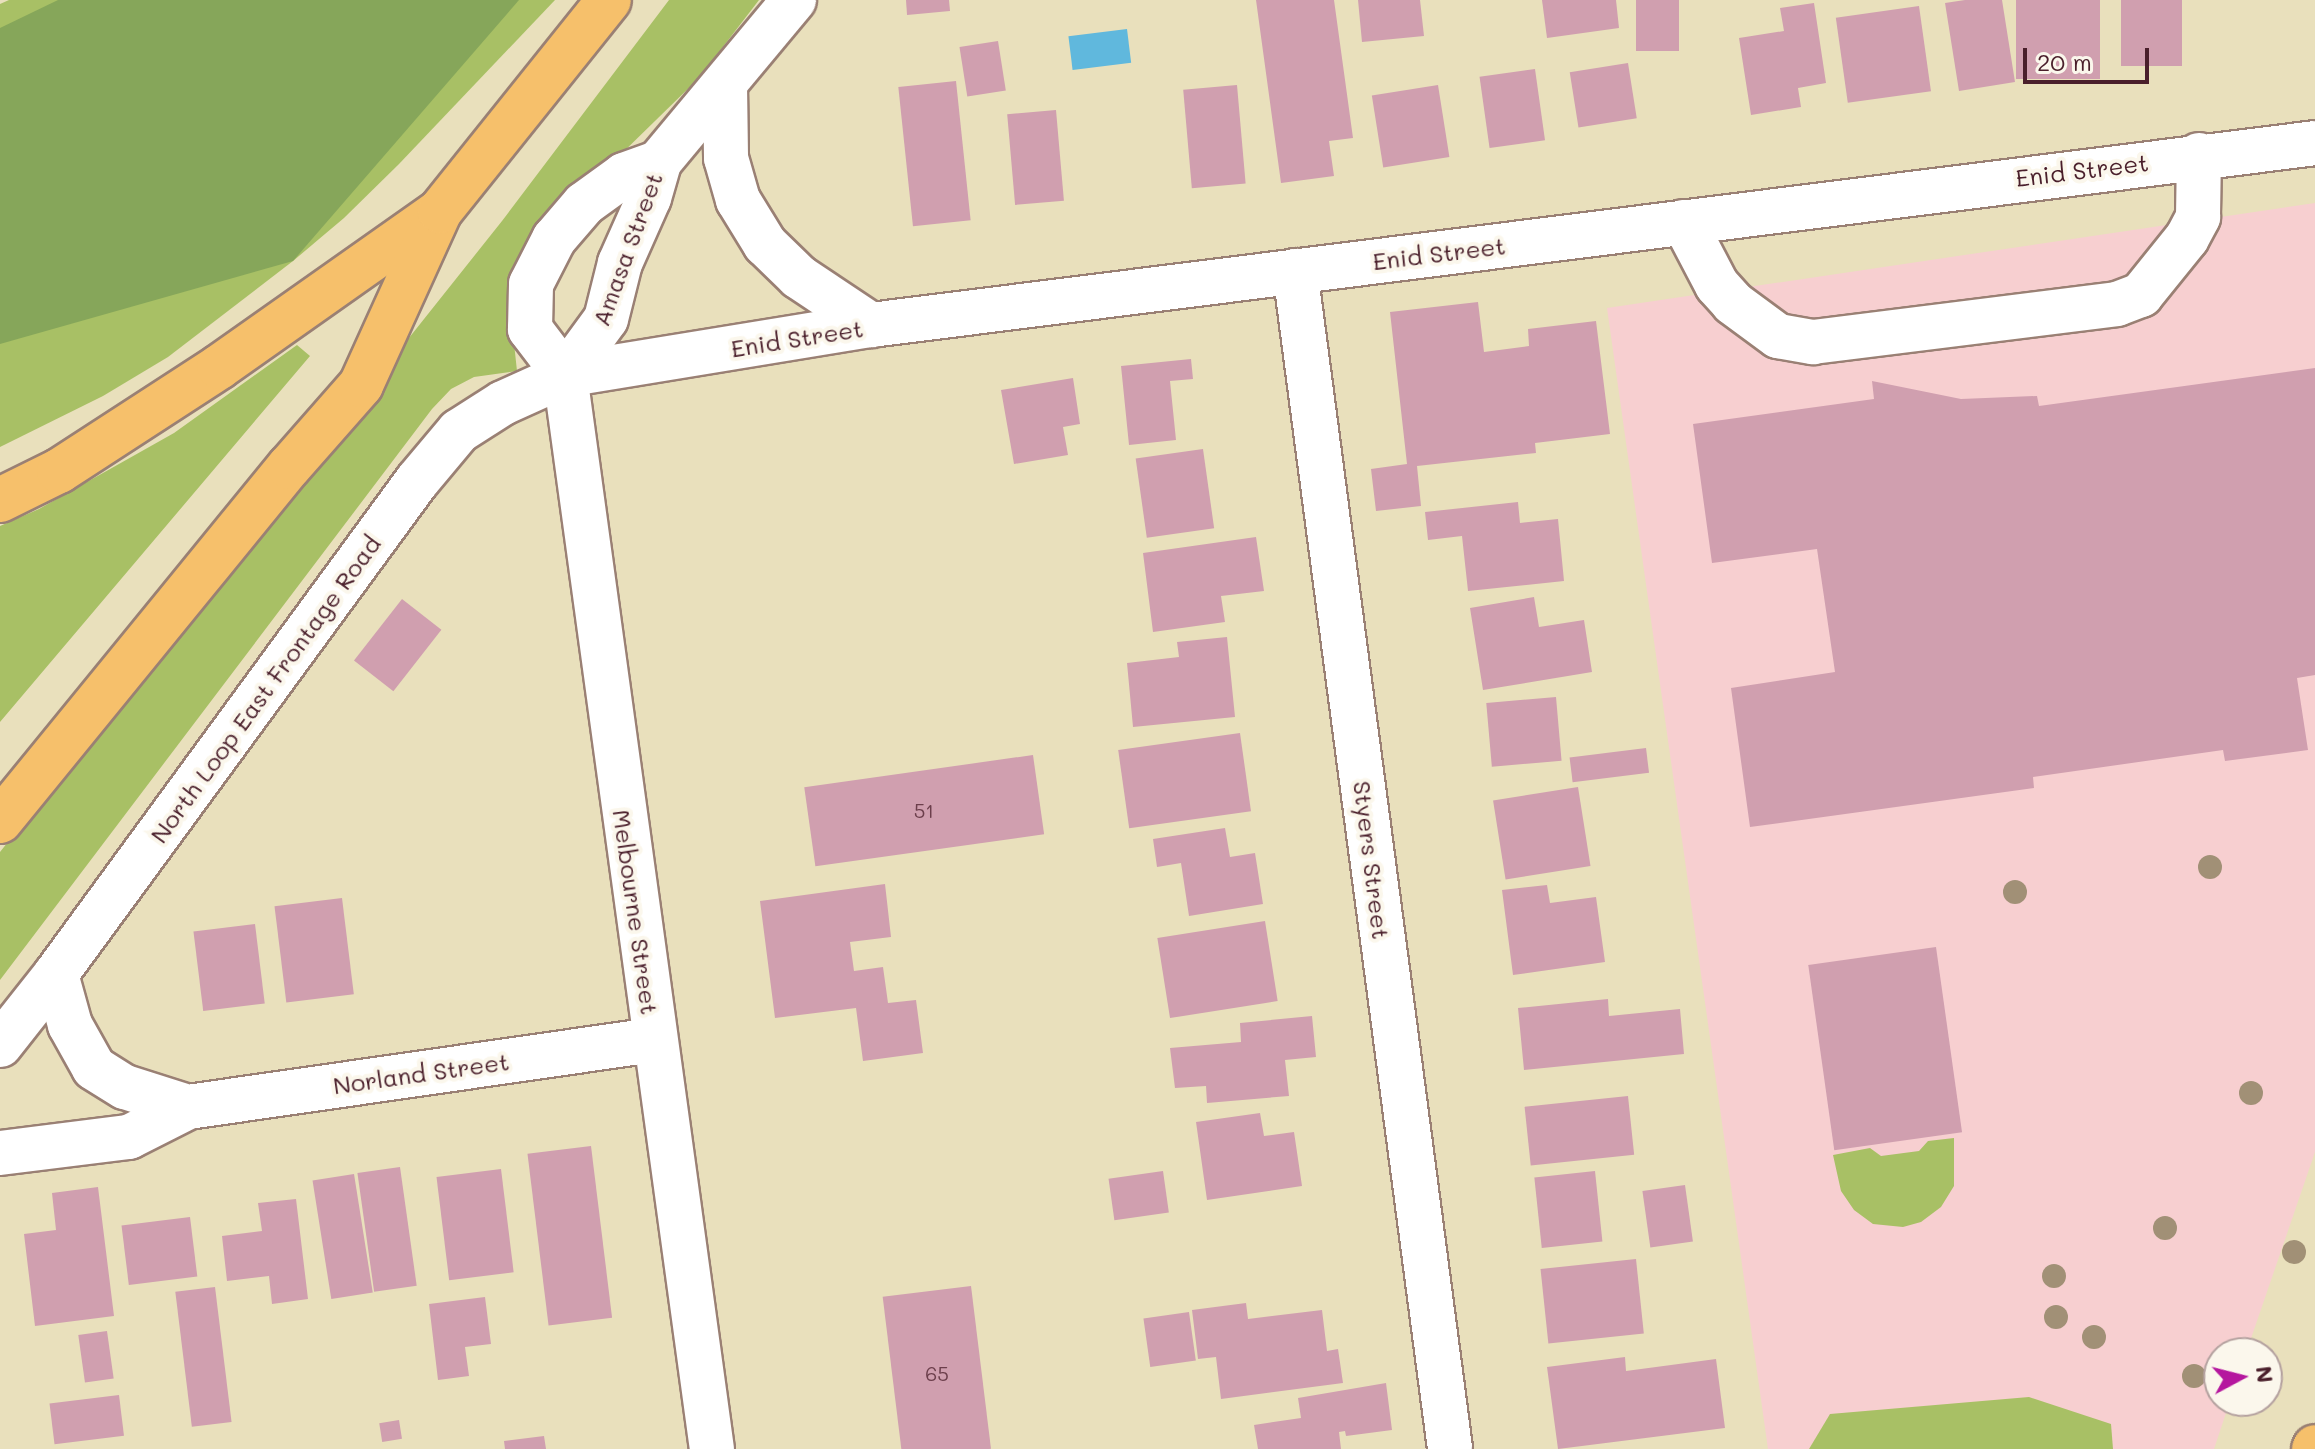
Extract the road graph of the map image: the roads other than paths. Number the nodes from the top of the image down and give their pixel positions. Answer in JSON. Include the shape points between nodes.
{"nodes":[{"id":1,"x":609,"y":0,"type":"edge"},
{"id":2,"x":794,"y":0,"type":"edge"},
{"id":3,"x":725,"y":85,"type":"junction"},
{"id":4,"x":2315,"y":143,"type":"edge"},
{"id":5,"x":2199,"y":155,"type":"junction"},
{"id":6,"x":659,"y":162,"type":"junction"},
{"id":7,"x":440,"y":211,"type":"junction"},
{"id":8,"x":1684,"y":222,"type":"junction"},
{"id":9,"x":1295,"y":271,"type":"junction"},
{"id":10,"x":871,"y":325,"type":"junction"},
{"id":11,"x":565,"y":375,"type":"junction"},
{"id":12,"x":0,"y":500,"type":"edge"},
{"id":13,"x":0,"y":821,"type":"edge"},
{"id":14,"x":56,"y":974,"type":"junction"},
{"id":15,"x":653,"y":1040,"type":"junction"},
{"id":16,"x":0,"y":1045,"type":"edge"},
{"id":17,"x":188,"y":1107,"type":"junction"},
{"id":18,"x":0,"y":1153,"type":"edge"},
{"id":19,"x":712,"y":1449,"type":"edge"},
{"id":20,"x":1450,"y":1449,"type":"edge"}],
"edges":[{"from":1,"to":7,"type":"highway"},
{"from":2,"to":3,"type":"street","name":"Amasa Street"},
{"from":3,"to":6,"type":"street","name":"Amasa Street"},
{"from":3,"to":10,"type":"street","via":[[726,158],[738,200],[765,244],[799,277]]},
{"from":4,"to":5,"type":"street","name":"Enid Street"},
{"from":5,"to":8,"type":"street","name":"Enid Street"},
{"from":5,"to":8,"type":"street","via":[[2198,217],[2187,238],[2141,295],[2117,304],[1813,342],[1778,336],[1717,285]]},
{"from":6,"to":11,"type":"street","name":"Amasa Street","via":[[620,263],[606,319]]},
{"from":6,"to":11,"type":"street","name":"Amasa Street","via":[[624,175],[584,204],[554,239],[531,284],[530,329]]},
{"from":7,"to":12,"type":"highway","via":[[219,367],[59,471]]},
{"from":7,"to":13,"type":"highway","via":[[361,385]]},
{"from":8,"to":9,"type":"street","name":"Enid Street"},
{"from":9,"to":10,"type":"street","name":"Enid Street"},
{"from":9,"to":20,"type":"street","name":"Styers Street"},
{"from":10,"to":11,"type":"street","name":"Enid Street"},
{"from":11,"to":14,"type":"street","name":"North Loop East Frontage Road","via":[[503,403],[459,431]]},
{"from":11,"to":15,"type":"street","name":"Melbourne Street"},
{"from":14,"to":16,"type":"street","name":"North Loop East Frontage Road"},
{"from":14,"to":17,"type":"street","name":"Norland Street","via":[[70,1025],[94,1068],[125,1087]]},
{"from":15,"to":17,"type":"street","name":"Norland Street"},
{"from":15,"to":19,"type":"street","name":"Melbourne Street"},
{"from":17,"to":18,"type":"street","name":"Norland Street","via":[[129,1137]]}]}
